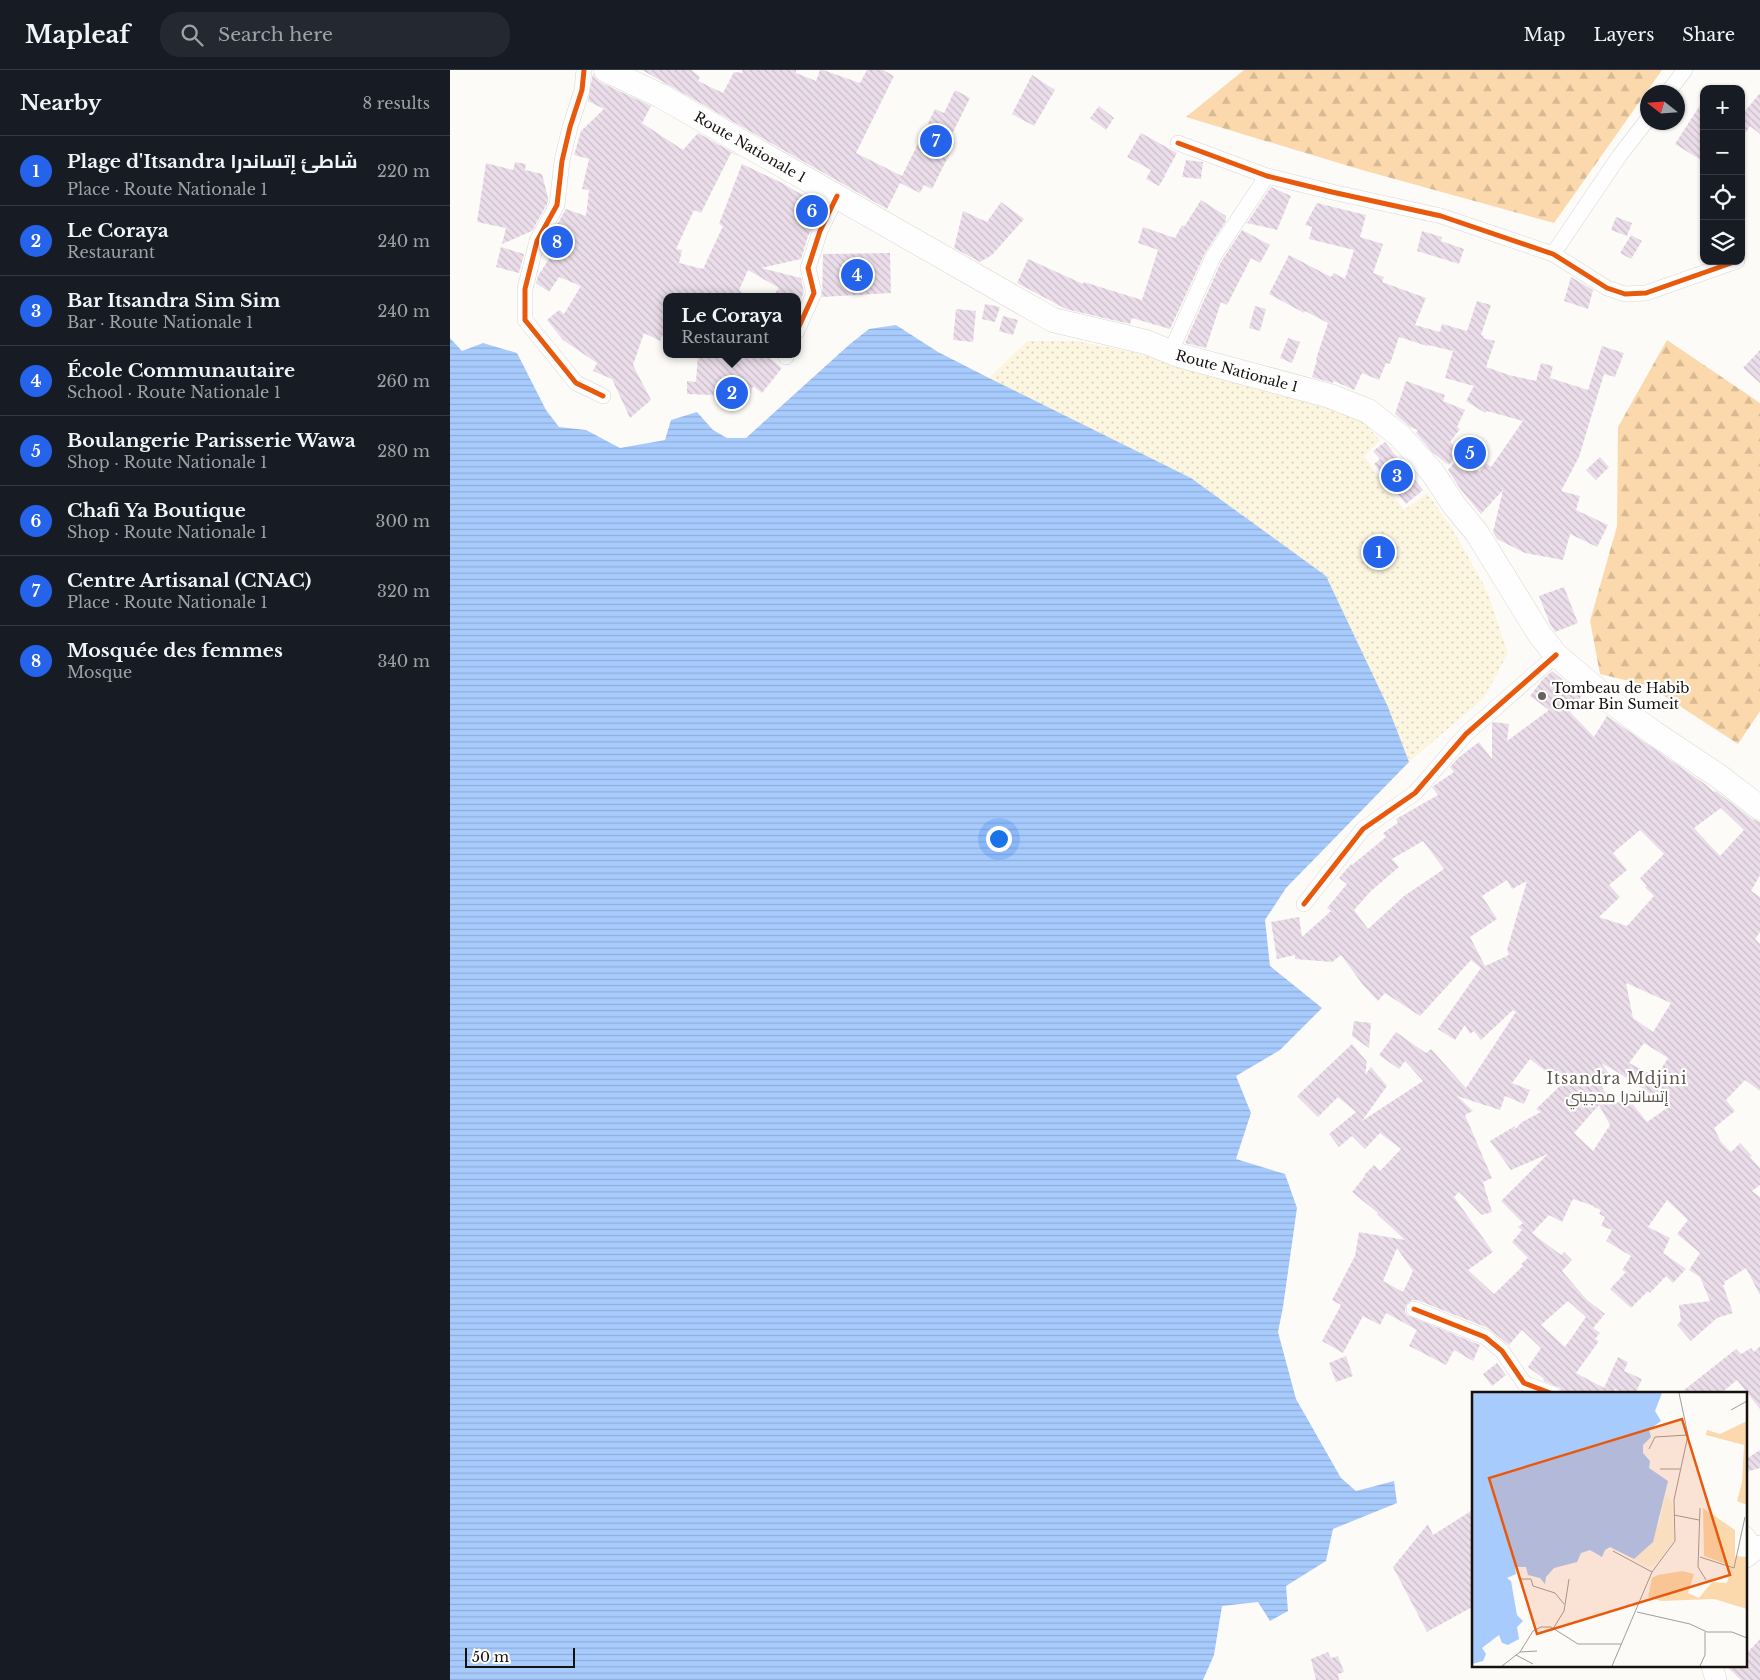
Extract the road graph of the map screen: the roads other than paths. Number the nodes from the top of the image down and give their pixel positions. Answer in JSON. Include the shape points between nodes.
{"nodes":[{"id":1,"x":584,"y":70,"type":"edge"},
{"id":2,"x":606,"y":70,"type":"edge"},
{"id":3,"x":1685,"y":70,"type":"edge"},
{"id":4,"x":1673,"y":85,"type":"edge"},
{"id":5,"x":1640,"y":129,"type":"edge"},
{"id":6,"x":1178,"y":143,"type":"dead end"},
{"id":7,"x":1267,"y":176,"type":"junction"},
{"id":8,"x":836,"y":196,"type":"junction"},
{"id":9,"x":1553,"y":254,"type":"junction"},
{"id":10,"x":1726,"y":265,"type":"edge"},
{"id":11,"x":801,"y":322,"type":"edge"},
{"id":12,"x":1170,"y":353,"type":"junction"},
{"id":13,"x":603,"y":396,"type":"dead end"},
{"id":14,"x":1556,"y":655,"type":"junction"},
{"id":15,"x":1760,"y":808,"type":"edge"},
{"id":16,"x":1304,"y":904,"type":"dead end"},
{"id":17,"x":1414,"y":1309,"type":"dead end"},
{"id":18,"x":1548,"y":1392,"type":"edge"}],
"edges":[{"from":1,"to":13,"type":"street","via":[[582,90],[562,161],[557,205],[538,241],[525,289],[525,320],[576,383]]},
{"from":2,"to":8,"type":"main road","name":"Route Nationale 1","via":[[661,96]]},
{"from":3,"to":4,"type":"street"},
{"from":5,"to":9,"type":"street"},
{"from":6,"to":7,"type":"street"},
{"from":7,"to":9,"type":"street","via":[[1442,216]]},
{"from":7,"to":12,"type":"street","via":[[1213,257]]},
{"from":8,"to":11,"type":"street","via":[[808,268],[814,293]]},
{"from":8,"to":12,"type":"main road","name":"Route Nationale 1","via":[[1053,320],[1146,342]]},
{"from":9,"to":10,"type":"street","via":[[1607,288],[1625,294],[1646,293]]},
{"from":12,"to":14,"type":"main road","name":"Route Nationale 1","via":[[1330,396],[1368,410],[1400,436],[1433,473]]},
{"from":14,"to":15,"type":"main road","name":"Route Nationale 1","via":[[1654,733]]},
{"from":14,"to":16,"type":"street","via":[[1466,734],[1415,793],[1363,830]]},
{"from":17,"to":18,"type":"street","via":[[1485,1336],[1502,1351],[1524,1383]]}]}
